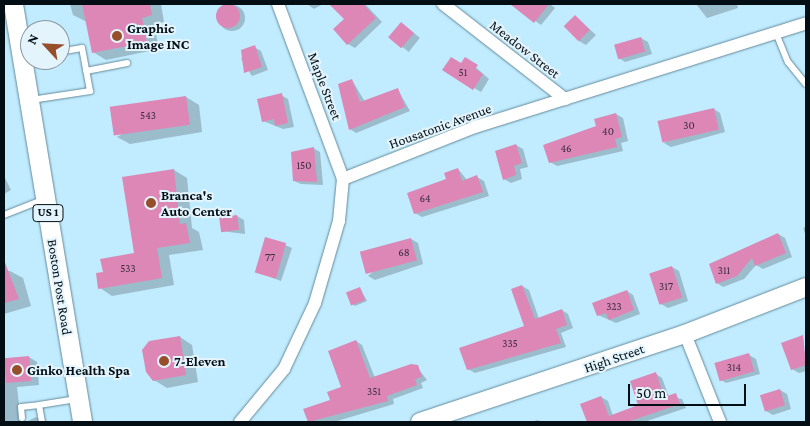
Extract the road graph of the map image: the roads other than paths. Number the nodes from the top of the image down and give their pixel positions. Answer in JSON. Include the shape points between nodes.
{"nodes":[{"id":1,"x":13,"y":4,"type":"edge"},
{"id":2,"x":278,"y":4,"type":"edge"},
{"id":3,"x":443,"y":4,"type":"edge"},
{"id":4,"x":806,"y":23,"type":"edge"},
{"id":5,"x":776,"y":33,"type":"junction"},
{"id":6,"x":20,"y":34,"type":"edge"},
{"id":7,"x":70,"y":50,"type":"edge"},
{"id":8,"x":127,"y":63,"type":"dead end"},
{"id":9,"x":27,"y":70,"type":"edge"},
{"id":10,"x":86,"y":71,"type":"junction"},
{"id":11,"x":806,"y":84,"type":"edge"},
{"id":12,"x":565,"y":99,"type":"junction"},
{"id":13,"x":30,"y":100,"type":"junction"},
{"id":14,"x":344,"y":179,"type":"junction"},
{"id":15,"x":46,"y":198,"type":"junction"},
{"id":16,"x":4,"y":215,"type":"edge"},
{"id":17,"x":806,"y":287,"type":"edge"},
{"id":18,"x":685,"y":334,"type":"junction"},
{"id":19,"x":78,"y":399,"type":"junction"},
{"id":20,"x":38,"y":405,"type":"junction"},
{"id":21,"x":22,"y":418,"type":"dead end"},
{"id":22,"x":42,"y":422,"type":"edge"},
{"id":23,"x":82,"y":422,"type":"edge"},
{"id":24,"x":240,"y":422,"type":"edge"},
{"id":25,"x":420,"y":422,"type":"edge"},
{"id":26,"x":720,"y":422,"type":"edge"}],
"edges":[{"from":1,"to":6,"type":"main road","name":"Boston Post Road","number":"US 1"},
{"from":2,"to":14,"type":"street","name":"Maple Street"},
{"from":3,"to":12,"type":"street","name":"Meadow Street"},
{"from":4,"to":5,"type":"street","name":"Housatonic Avenue"},
{"from":5,"to":11,"type":"lane","via":[[788,62]]},
{"from":5,"to":12,"type":"street","name":"Housatonic Avenue"},
{"from":7,"to":10,"type":"lane","via":[[82,48]]},
{"from":8,"to":10,"type":"lane"},
{"from":9,"to":13,"type":"main road","name":"Boston Post Road","number":"US 1"},
{"from":10,"to":13,"type":"lane","via":[[90,91]]},
{"from":12,"to":14,"type":"street","name":"Housatonic Avenue","via":[[476,127]]},
{"from":13,"to":15,"type":"main road","name":"Boston Post Road","number":"US 1"},
{"from":14,"to":24,"type":"street","via":[[339,221],[315,303],[284,369]]},
{"from":15,"to":16,"type":"lane"},
{"from":15,"to":19,"type":"main road","name":"Boston Post Road","number":"US 1"},
{"from":17,"to":18,"type":"main road","name":"High Street"},
{"from":18,"to":25,"type":"main road","name":"High Street"},
{"from":18,"to":26,"type":"street"},
{"from":19,"to":20,"type":"lane"},
{"from":19,"to":23,"type":"main road","name":"Boston Post Road","number":"US 1"},
{"from":20,"to":21,"type":"lane","via":[[21,407]]},
{"from":20,"to":22,"type":"lane"}]}
